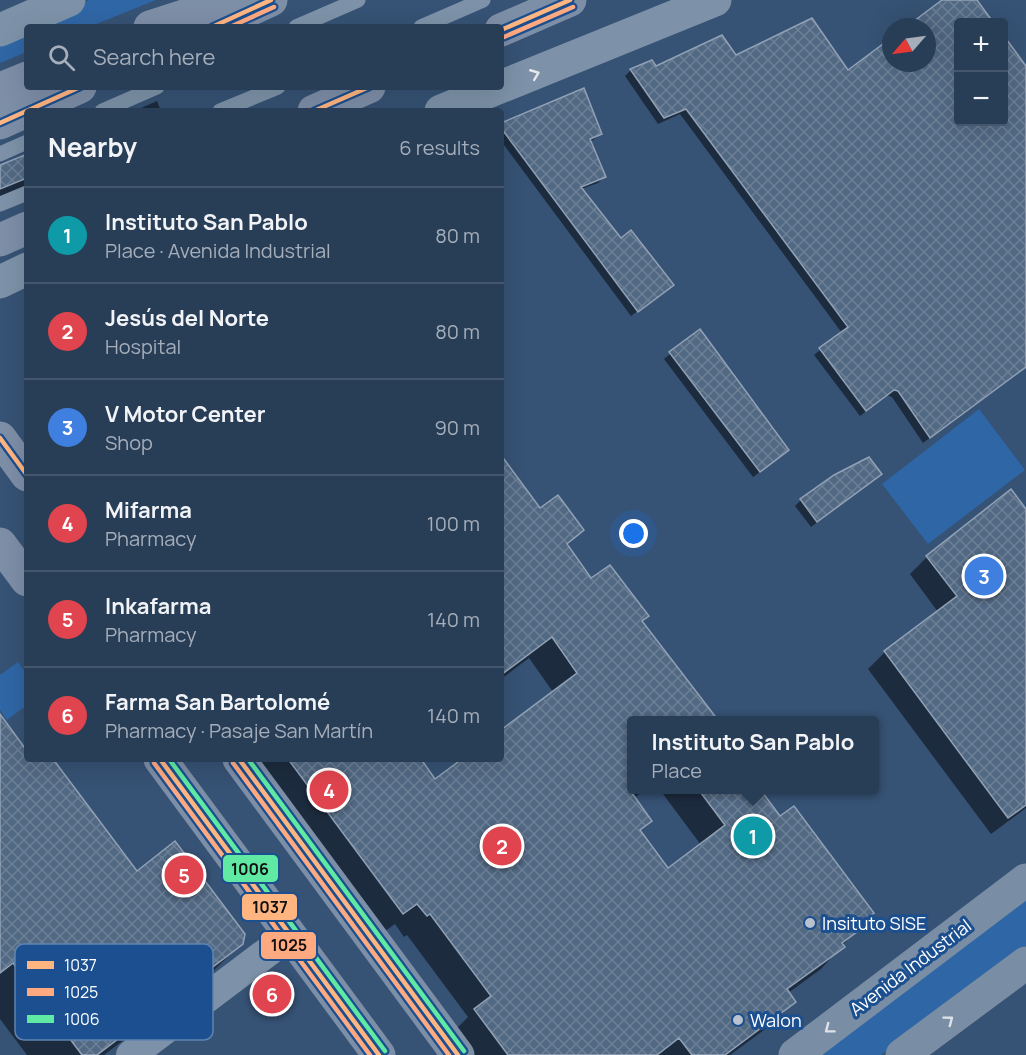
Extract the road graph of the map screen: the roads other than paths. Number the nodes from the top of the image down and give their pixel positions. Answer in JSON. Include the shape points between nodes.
{"nodes":[{"id":1,"x":69,"y":0,"type":"edge"},
{"id":2,"x":233,"y":0,"type":"edge"},
{"id":3,"x":271,"y":0,"type":"edge"},
{"id":4,"x":358,"y":0,"type":"edge"},
{"id":5,"x":483,"y":0,"type":"edge"},
{"id":6,"x":570,"y":0,"type":"edge"},
{"id":7,"x":715,"y":0,"type":"edge"},
{"id":8,"x":159,"y":24,"type":"edge"},
{"id":9,"x":219,"y":24,"type":"edge"},
{"id":10,"x":303,"y":24,"type":"edge"},
{"id":11,"x":428,"y":24,"type":"edge"},
{"id":12,"x":504,"y":29,"type":"edge"},
{"id":13,"x":0,"y":30,"type":"edge"},
{"id":14,"x":24,"y":79,"type":"edge"},
{"id":15,"x":504,"y":85,"type":"edge"},
{"id":16,"x":0,"y":89,"type":"edge"},
{"id":17,"x":73,"y":90,"type":"edge"},
{"id":18,"x":150,"y":90,"type":"edge"},
{"id":19,"x":271,"y":90,"type":"edge"},
{"id":20,"x":362,"y":90,"type":"edge"},
{"id":21,"x":493,"y":90,"type":"edge"},
{"id":22,"x":33,"y":108,"type":"edge"},
{"id":23,"x":109,"y":108,"type":"edge"},
{"id":24,"x":227,"y":108,"type":"edge"},
{"id":25,"x":321,"y":108,"type":"edge"},
{"id":26,"x":448,"y":108,"type":"edge"},
{"id":27,"x":24,"y":112,"type":"edge"},
{"id":28,"x":0,"y":123,"type":"edge"},
{"id":29,"x":24,"y":143,"type":"edge"},
{"id":30,"x":0,"y":154,"type":"edge"},
{"id":31,"x":24,"y":194,"type":"edge"},
{"id":32,"x":0,"y":204,"type":"edge"},
{"id":33,"x":24,"y":229,"type":"edge"},
{"id":34,"x":0,"y":240,"type":"edge"},
{"id":35,"x":24,"y":270,"type":"edge"},
{"id":36,"x":0,"y":282,"type":"edge"},
{"id":37,"x":0,"y":438,"type":"edge"},
{"id":38,"x":24,"y":471,"type":"edge"},
{"id":39,"x":0,"y":544,"type":"edge"},
{"id":40,"x":24,"y":576,"type":"edge"},
{"id":41,"x":162,"y":762,"type":"edge"},
{"id":42,"x":241,"y":762,"type":"edge"},
{"id":43,"x":1026,"y":880,"type":"edge"},
{"id":44,"x":290,"y":935,"type":"junction"},
{"id":45,"x":1026,"y":963,"type":"edge"},
{"id":46,"x":213,"y":993,"type":"edge"},
{"id":47,"x":150,"y":1040,"type":"edge"},
{"id":48,"x":130,"y":1055,"type":"edge"},
{"id":49,"x":379,"y":1055,"type":"edge"},
{"id":50,"x":458,"y":1055,"type":"edge"},
{"id":51,"x":795,"y":1055,"type":"edge"},
{"id":52,"x":902,"y":1055,"type":"edge"}],
"edges":[{"from":1,"to":13,"type":"street"},
{"from":2,"to":8,"type":"main road"},
{"from":3,"to":9,"type":"main road"},
{"from":4,"to":10,"type":"lane"},
{"from":5,"to":11,"type":"lane"},
{"from":6,"to":12,"type":"main road"},
{"from":15,"to":7,"type":"street","one_way":true},
{"from":14,"to":16,"type":"main road"},
{"from":17,"to":22,"type":"main road"},
{"from":18,"to":23,"type":"lane"},
{"from":19,"to":24,"type":"lane"},
{"from":20,"to":25,"type":"main road"},
{"from":26,"to":21,"type":"street","one_way":true},
{"from":27,"to":28,"type":"main road"},
{"from":29,"to":30,"type":"lane"},
{"from":31,"to":32,"type":"lane"},
{"from":33,"to":34,"type":"main road"},
{"from":35,"to":36,"type":"street"},
{"from":37,"to":38,"type":"main road"},
{"from":39,"to":40,"type":"main road"},
{"from":41,"to":44,"type":"main road"},
{"from":42,"to":50,"type":"main road"},
{"from":43,"to":51,"type":"main road","name":"Avenida Industrial","one_way":true},
{"from":44,"to":46,"type":"street"},
{"from":44,"to":49,"type":"main road"},
{"from":52,"to":45,"type":"main road","one_way":true},
{"from":47,"to":48,"type":"street"}]}
